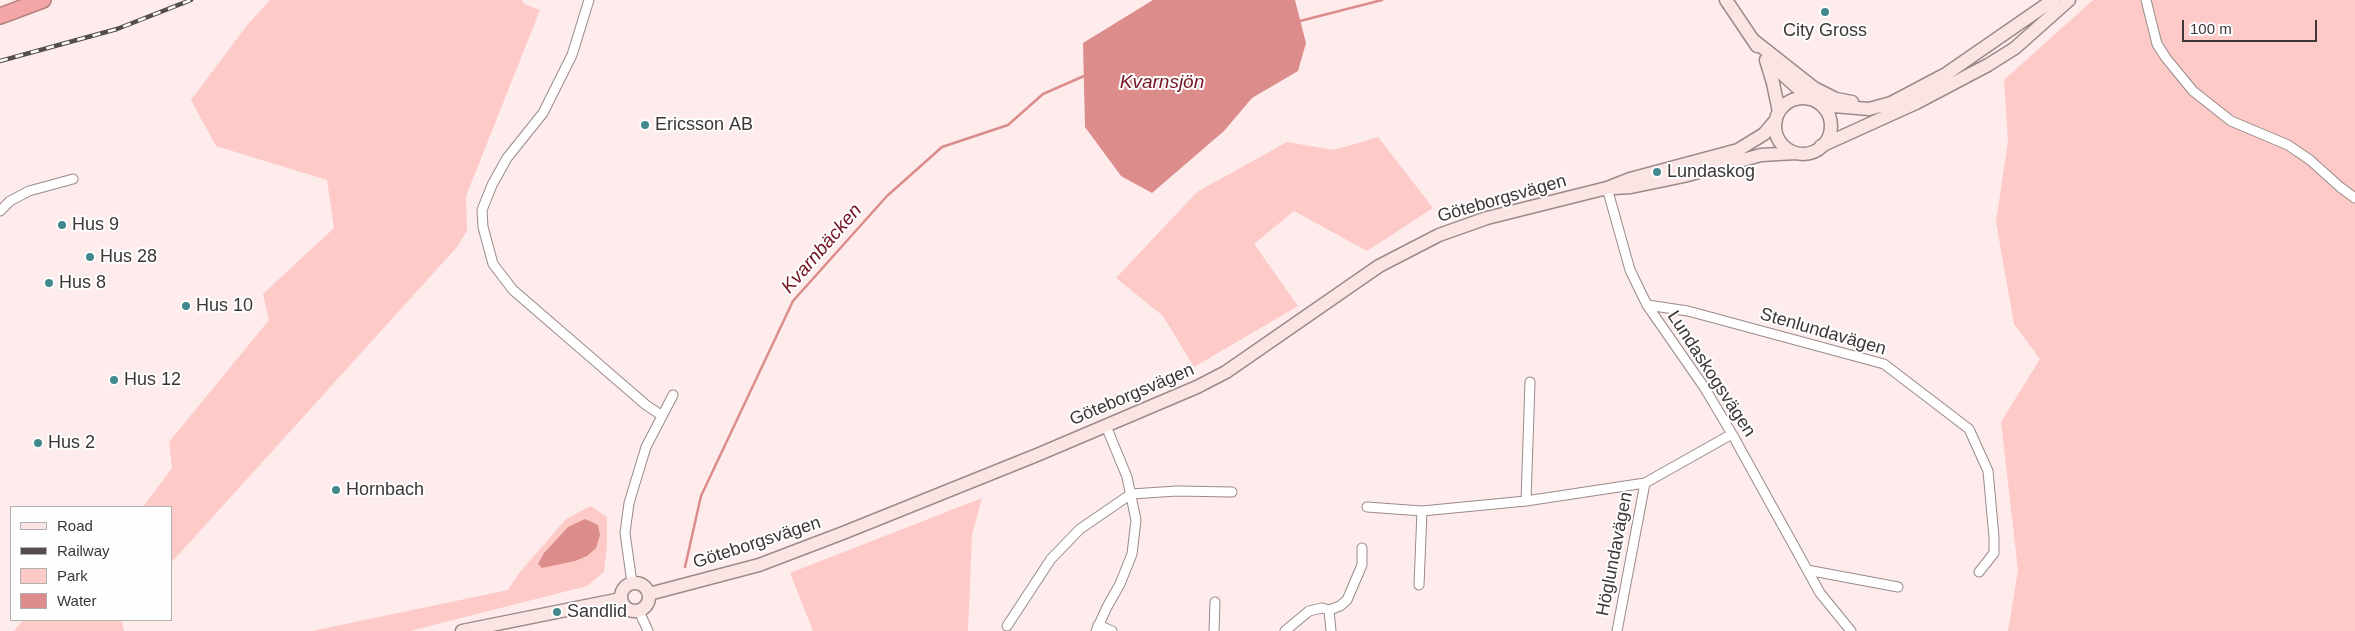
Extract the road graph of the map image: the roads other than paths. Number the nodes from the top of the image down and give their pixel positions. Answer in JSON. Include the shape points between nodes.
{"nodes":[{"id":1,"x":43,"y":0,"type":"edge"},
{"id":2,"x":589,"y":0,"type":"edge"},
{"id":3,"x":1726,"y":0,"type":"edge"},
{"id":4,"x":2054,"y":0,"type":"edge"},
{"id":5,"x":2069,"y":0,"type":"edge"},
{"id":6,"x":2146,"y":0,"type":"edge"},
{"id":7,"x":0,"y":16,"type":"edge"},
{"id":8,"x":2025,"y":20,"type":"junction"},
{"id":9,"x":2046,"y":22,"type":"junction"},
{"id":10,"x":1753,"y":40,"type":"junction"},
{"id":11,"x":1765,"y":58,"type":"junction"},
{"id":12,"x":1963,"y":77,"type":"junction"},
{"id":13,"x":1904,"y":97,"type":"junction"},
{"id":14,"x":1810,"y":99,"type":"junction"},
{"id":15,"x":1822,"y":105,"type":"junction"},
{"id":16,"x":1777,"y":116,"type":"junction"},
{"id":17,"x":1821,"y":146,"type":"junction"},
{"id":18,"x":1796,"y":152,"type":"junction"},
{"id":19,"x":73,"y":178,"type":"dead end"},
{"id":20,"x":1607,"y":188,"type":"junction"},
{"id":21,"x":2355,"y":198,"type":"edge"},
{"id":22,"x":0,"y":212,"type":"edge"},
{"id":23,"x":1647,"y":305,"type":"junction"},
{"id":24,"x":1530,"y":382,"type":"dead end"},
{"id":25,"x":673,"y":395,"type":"dead end"},
{"id":26,"x":661,"y":415,"type":"junction"},
{"id":27,"x":1106,"y":426,"type":"junction"},
{"id":28,"x":1732,"y":434,"type":"junction"},
{"id":29,"x":1645,"y":483,"type":"junction"},
{"id":30,"x":1232,"y":492,"type":"dead end"},
{"id":31,"x":1131,"y":494,"type":"junction"},
{"id":32,"x":1526,"y":501,"type":"junction"},
{"id":33,"x":1367,"y":507,"type":"dead end"},
{"id":34,"x":1422,"y":510,"type":"junction"},
{"id":35,"x":1362,"y":548,"type":"dead end"},
{"id":36,"x":1807,"y":570,"type":"junction"},
{"id":37,"x":1979,"y":572,"type":"dead end"},
{"id":38,"x":632,"y":583,"type":"junction"},
{"id":39,"x":1419,"y":585,"type":"dead end"},
{"id":40,"x":1898,"y":587,"type":"dead end"},
{"id":41,"x":649,"y":594,"type":"junction"},
{"id":42,"x":621,"y":599,"type":"junction"},
{"id":43,"x":1215,"y":602,"type":"dead end"},
{"id":44,"x":1329,"y":610,"type":"junction"},
{"id":45,"x":639,"y":611,"type":"junction"},
{"id":46,"x":1006,"y":626,"type":"dead end"},
{"id":47,"x":1097,"y":628,"type":"edge"},
{"id":48,"x":462,"y":631,"type":"edge"},
{"id":49,"x":648,"y":631,"type":"edge"},
{"id":50,"x":1112,"y":631,"type":"edge"},
{"id":51,"x":1214,"y":631,"type":"edge"},
{"id":52,"x":1285,"y":631,"type":"edge"},
{"id":53,"x":1331,"y":631,"type":"edge"},
{"id":54,"x":1617,"y":631,"type":"edge"},
{"id":55,"x":1851,"y":631,"type":"edge"}],
"edges":[{"from":1,"to":7,"type":"highway"},
{"from":2,"to":26,"type":"street","via":[[572,55],[543,113],[507,158],[492,185],[482,210],[483,227],[493,264],[513,290]]},
{"from":3,"to":10,"type":"street"},
{"from":4,"to":8,"type":"street"},
{"from":5,"to":9,"type":"street"},
{"from":6,"to":21,"type":"street","via":[[2157,44],[2193,91],[2231,121],[2288,145]]},
{"from":8,"to":9,"type":"street"},
{"from":8,"to":12,"type":"street","via":[[2022,34]]},
{"from":8,"to":13,"type":"street","via":[[1946,74]]},
{"from":9,"to":12,"type":"street","via":[[2015,48]]},
{"from":10,"to":11,"type":"street"},
{"from":10,"to":13,"type":"street","via":[[1814,88],[1836,99],[1870,103]]},
{"from":11,"to":14,"type":"street"},
{"from":11,"to":16,"type":"street","via":[[1773,83]]},
{"from":12,"to":17,"type":"street","via":[[1916,103]]},
{"from":13,"to":15,"type":"street","via":[[1869,109]]},
{"from":14,"to":15,"type":"street"},
{"from":14,"to":16,"type":"street","via":[[1796,99],[1783,106]]},
{"from":15,"to":17,"type":"street","via":[[1830,118],[1830,134]]},
{"from":16,"to":18,"type":"street","via":[[1776,132],[1781,143]]},
{"from":16,"to":20,"type":"street","name":"Göteborgsvägen","via":[[1764,134],[1738,150]]},
{"from":17,"to":18,"type":"street","via":[[1810,152]]},
{"from":18,"to":20,"type":"street","name":"Göteborgsvägen","via":[[1772,153],[1640,186]]},
{"from":19,"to":22,"type":"street","via":[[30,191],[10,201]]},
{"from":20,"to":23,"type":"street","name":"Lundaskogsvägen","via":[[1630,270]]},
{"from":20,"to":27,"type":"street","name":"Göteborgsvägen","via":[[1486,218],[1410,248],[1356,280],[1226,372]]},
{"from":23,"to":28,"type":"street","name":"Lundaskogsvägen"},
{"from":23,"to":37,"type":"street","name":"Stenlundavägen","via":[[1688,311],[1884,364],[1969,429],[1988,471],[1994,537],[1994,553]]},
{"from":24,"to":32,"type":"street"},
{"from":25,"to":26,"type":"street"},
{"from":26,"to":38,"type":"street","via":[[646,447],[629,503],[625,533]]},
{"from":27,"to":31,"type":"street"},
{"from":27,"to":41,"type":"street","name":"Göteborgsvägen","via":[[759,565]]},
{"from":28,"to":29,"type":"street"},
{"from":28,"to":36,"type":"street","name":"Lundaskogsvägen"},
{"from":29,"to":32,"type":"street"},
{"from":29,"to":54,"type":"street","name":"Höglundavägen"},
{"from":30,"to":31,"type":"street"},
{"from":31,"to":46,"type":"street","via":[[1068,541],[1051,560]]},
{"from":31,"to":47,"type":"street","via":[[1136,520],[1132,554]]},
{"from":32,"to":34,"type":"street"},
{"from":33,"to":34,"type":"street"},
{"from":34,"to":39,"type":"street"},
{"from":35,"to":44,"type":"street","via":[[1362,565],[1347,600]]},
{"from":36,"to":40,"type":"street"},
{"from":36,"to":55,"type":"street","name":"Lundaskogsvägen","via":[[1820,593]]},
{"from":38,"to":41,"type":"street","via":[[643,585]]},
{"from":38,"to":42,"type":"street","via":[[623,588]]},
{"from":41,"to":45,"type":"street","via":[[648,604]]},
{"from":42,"to":45,"type":"street","via":[[627,609]]},
{"from":42,"to":48,"type":"street"},
{"from":43,"to":51,"type":"street"},
{"from":44,"to":52,"type":"street","via":[[1309,611]]},
{"from":44,"to":53,"type":"street"},
{"from":45,"to":49,"type":"street"},
{"from":47,"to":50,"type":"street"}]}
